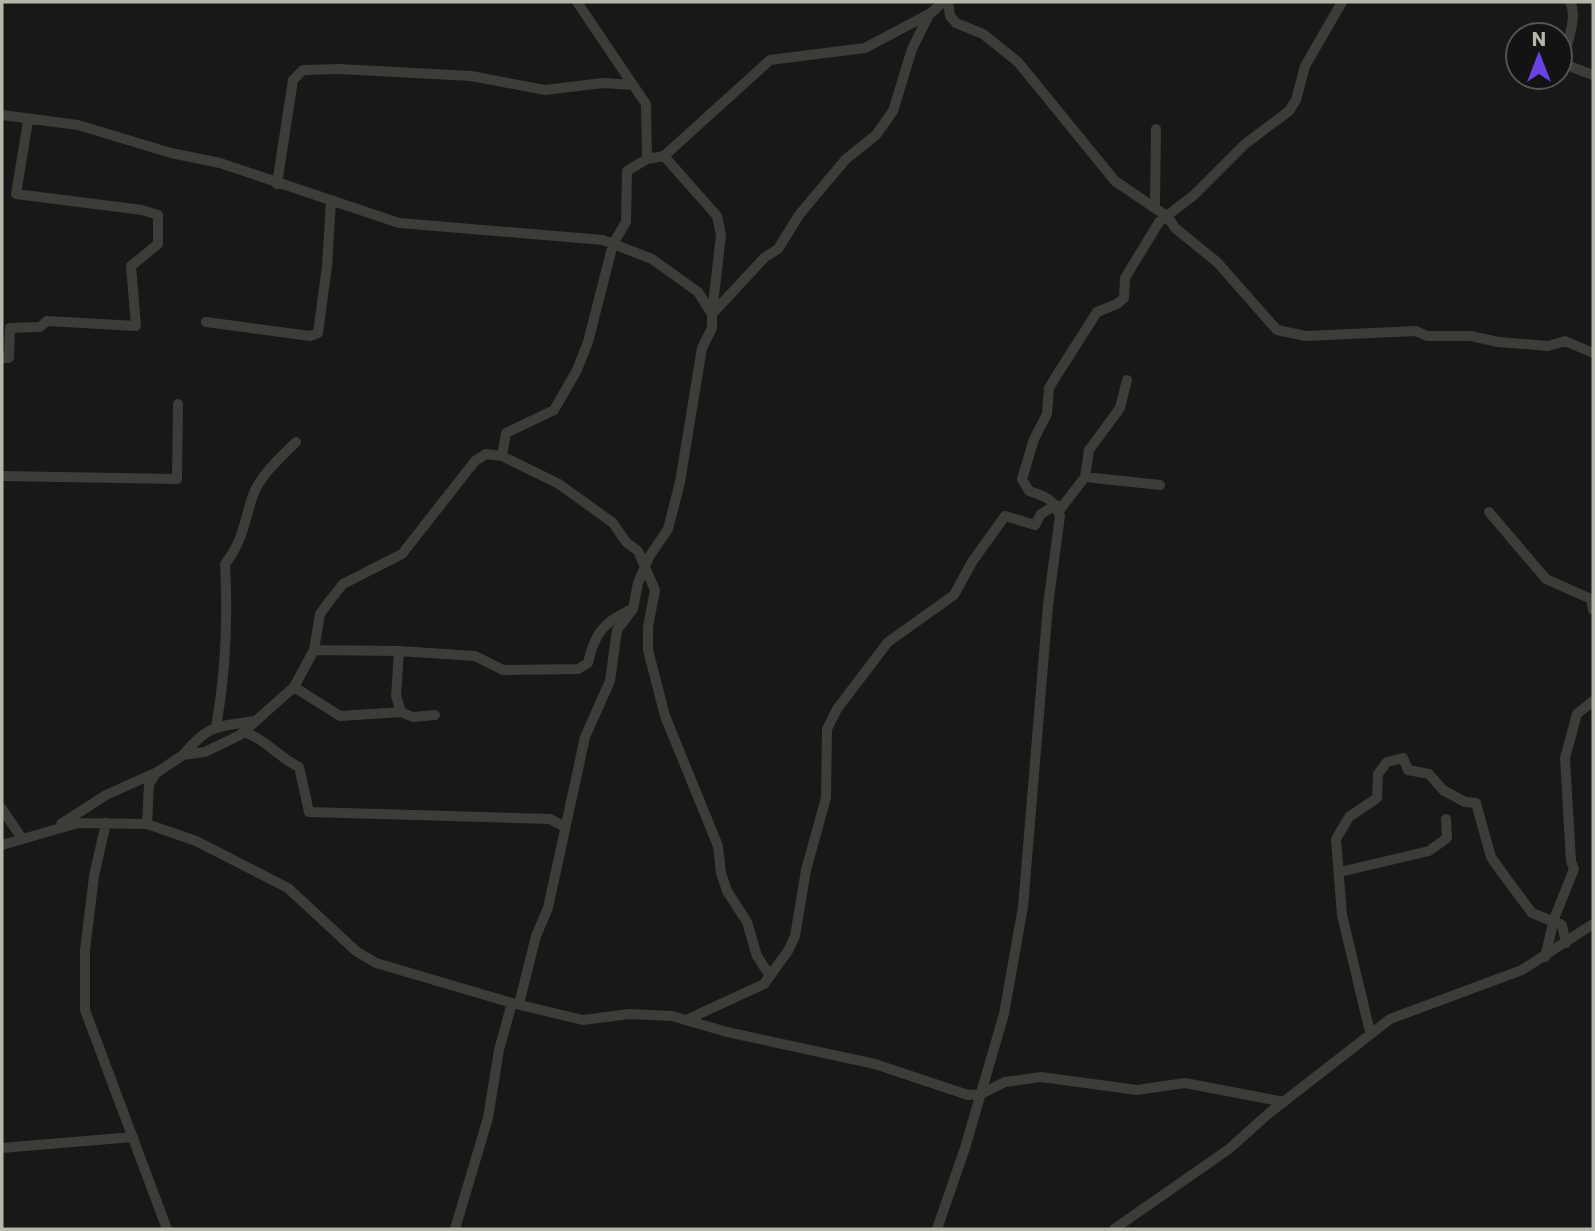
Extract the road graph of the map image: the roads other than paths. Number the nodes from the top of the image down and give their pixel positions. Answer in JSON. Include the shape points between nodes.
{"nodes":[{"id":1,"x":577,"y":2,"type":"edge"},
{"id":2,"x":946,"y":2,"type":"edge"},
{"id":3,"x":1342,"y":2,"type":"edge"},
{"id":4,"x":1570,"y":2,"type":"edge"},
{"id":5,"x":931,"y":13,"type":"junction"},
{"id":6,"x":1593,"y":75,"type":"edge"},
{"id":7,"x":633,"y":85,"type":"junction"},
{"id":8,"x":2,"y":115,"type":"edge"},
{"id":9,"x":28,"y":121,"type":"junction"},
{"id":10,"x":1156,"y":129,"type":"dead end"},
{"id":11,"x":664,"y":156,"type":"junction"},
{"id":12,"x":647,"y":159,"type":"junction"},
{"id":13,"x":277,"y":184,"type":"junction"},
{"id":14,"x":331,"y":201,"type":"junction"},
{"id":15,"x":1156,"y":207,"type":"junction"},
{"id":16,"x":1168,"y":217,"type":"junction"},
{"id":17,"x":613,"y":244,"type":"junction"},
{"id":18,"x":712,"y":314,"type":"junction"},
{"id":19,"x":206,"y":322,"type":"dead end"},
{"id":20,"x":1593,"y":353,"type":"edge"},
{"id":21,"x":2,"y":358,"type":"edge"},
{"id":22,"x":1127,"y":380,"type":"dead end"},
{"id":23,"x":178,"y":404,"type":"dead end"},
{"id":24,"x":296,"y":442,"type":"dead end"},
{"id":25,"x":502,"y":456,"type":"junction"},
{"id":26,"x":2,"y":476,"type":"edge"},
{"id":27,"x":1085,"y":477,"type":"junction"},
{"id":28,"x":1160,"y":485,"type":"dead end"},
{"id":29,"x":1057,"y":508,"type":"junction"},
{"id":30,"x":1489,"y":512,"type":"dead end"},
{"id":31,"x":645,"y":567,"type":"junction"},
{"id":32,"x":1592,"y":601,"type":"edge"},
{"id":33,"x":633,"y":609,"type":"junction"},
{"id":34,"x":314,"y":650,"type":"junction"},
{"id":35,"x":399,"y":651,"type":"junction"},
{"id":36,"x":294,"y":687,"type":"junction"},
{"id":37,"x":1593,"y":701,"type":"edge"},
{"id":38,"x":401,"y":712,"type":"junction"},
{"id":39,"x":435,"y":715,"type":"dead end"},
{"id":40,"x":255,"y":722,"type":"junction"},
{"id":41,"x":216,"y":727,"type":"junction"},
{"id":42,"x":243,"y":732,"type":"junction"},
{"id":43,"x":183,"y":755,"type":"junction"},
{"id":44,"x":156,"y":773,"type":"junction"},
{"id":45,"x":2,"y":809,"type":"edge"},
{"id":46,"x":1446,"y":819,"type":"dead end"},
{"id":47,"x":106,"y":822,"type":"junction"},
{"id":48,"x":147,"y":824,"type":"junction"},
{"id":49,"x":56,"y":827,"type":"junction"},
{"id":50,"x":565,"y":828,"type":"junction"},
{"id":51,"x":21,"y":837,"type":"junction"},
{"id":52,"x":2,"y":845,"type":"edge"},
{"id":53,"x":1340,"y":872,"type":"junction"},
{"id":54,"x":1553,"y":919,"type":"junction"},
{"id":55,"x":1593,"y":924,"type":"edge"},
{"id":56,"x":1566,"y":943,"type":"junction"},
{"id":57,"x":1545,"y":957,"type":"junction"},
{"id":58,"x":770,"y":976,"type":"junction"},
{"id":59,"x":516,"y":1004,"type":"junction"},
{"id":60,"x":686,"y":1020,"type":"junction"},
{"id":61,"x":1370,"y":1032,"type":"junction"},
{"id":62,"x":981,"y":1094,"type":"junction"},
{"id":63,"x":1284,"y":1102,"type":"junction"},
{"id":64,"x":133,"y":1137,"type":"junction"},
{"id":65,"x":2,"y":1148,"type":"edge"},
{"id":66,"x":167,"y":1229,"type":"edge"},
{"id":67,"x":455,"y":1229,"type":"edge"},
{"id":68,"x":937,"y":1229,"type":"edge"},
{"id":69,"x":1114,"y":1229,"type":"edge"}],
"edges":[{"from":1,"to":7,"type":"street"},
{"from":2,"to":5,"type":"street"},
{"from":2,"to":15,"type":"street","via":[[956,23],[983,34],[1018,62],[1115,181]]},
{"from":3,"to":16,"type":"street","via":[[1305,66],[1289,111],[1233,154]]},
{"from":4,"to":6,"type":"street","via":[[1571,29],[1564,58],[1569,66]]},
{"from":5,"to":11,"type":"street","via":[[865,48],[769,60]]},
{"from":5,"to":18,"type":"street","via":[[912,49],[893,111],[876,135],[846,159],[799,215],[778,249]]},
{"from":7,"to":12,"type":"street","via":[[646,104]]},
{"from":7,"to":13,"type":"street","via":[[603,83],[545,90],[471,76],[303,70],[293,80]]},
{"from":8,"to":9,"type":"street"},
{"from":9,"to":13,"type":"street","via":[[78,125],[220,163]]},
{"from":9,"to":21,"type":"street","via":[[16,194],[158,215],[158,244],[131,265],[136,326],[47,321],[40,327],[10,328],[9,358]]},
{"from":10,"to":15,"type":"street"},
{"from":11,"to":12,"type":"street"},
{"from":11,"to":18,"type":"street","via":[[717,216],[721,235]]},
{"from":12,"to":17,"type":"street","via":[[627,171],[626,222]]},
{"from":13,"to":14,"type":"street"},
{"from":14,"to":17,"type":"street","via":[[398,223],[543,233]]},
{"from":14,"to":19,"type":"street","via":[[318,333],[310,336]]},
{"from":15,"to":16,"type":"street"},
{"from":16,"to":20,"type":"street","via":[[1217,262],[1277,330],[1306,336],[1416,331],[1427,336],[1471,336],[1548,346],[1565,341]]},
{"from":16,"to":29,"type":"street","via":[[1152,230],[1131,265],[1124,298],[1097,312],[1049,388],[1047,414],[1022,479],[1029,491],[1047,496]]},
{"from":17,"to":18,"type":"street","via":[[652,259],[683,279]]},
{"from":17,"to":25,"type":"street","via":[[577,370],[554,410],[506,433]]},
{"from":18,"to":31,"type":"street","via":[[668,529]]},
{"from":22,"to":27,"type":"street","via":[[1120,408],[1089,450]]},
{"from":23,"to":26,"type":"street","via":[[177,480]]},
{"from":24,"to":41,"type":"street","via":[[252,496],[246,525],[225,564],[225,679]]},
{"from":25,"to":31,"type":"street","via":[[559,484],[602,515],[638,551]]},
{"from":25,"to":34,"type":"street","via":[[486,454],[470,467],[402,554],[343,584],[320,614]]},
{"from":27,"to":28,"type":"street"},
{"from":27,"to":29,"type":"street"},
{"from":29,"to":58,"type":"street","via":[[1041,514],[1035,525],[1005,516],[954,595],[888,642],[837,709],[827,729],[826,798],[806,870],[796,936]]},
{"from":29,"to":62,"type":"street","via":[[1023,907],[1004,1014]]},
{"from":30,"to":32,"type":"street","via":[[1546,579]]},
{"from":31,"to":33,"type":"street"},
{"from":31,"to":58,"type":"street","via":[[655,590],[648,650],[665,716],[718,846],[724,882]]},
{"from":33,"to":35,"type":"street","via":[[616,616],[593,638],[588,663],[578,669],[503,670],[475,656]]},
{"from":33,"to":50,"type":"street","via":[[617,630],[610,681],[585,737]]},
{"from":34,"to":35,"type":"street"},
{"from":34,"to":36,"type":"street"},
{"from":35,"to":38,"type":"street","via":[[396,696]]},
{"from":36,"to":38,"type":"street","via":[[340,716]]},
{"from":36,"to":40,"type":"street"},
{"from":37,"to":54,"type":"street","via":[[1577,714],[1565,758],[1574,869]]},
{"from":38,"to":39,"type":"street","via":[[413,717]]},
{"from":40,"to":41,"type":"street"},
{"from":40,"to":42,"type":"street"},
{"from":41,"to":43,"type":"street","via":[[201,733]]},
{"from":42,"to":43,"type":"street","via":[[205,752]]},
{"from":42,"to":50,"type":"street","via":[[299,767],[309,813],[550,819]]},
{"from":43,"to":44,"type":"street"},
{"from":44,"to":48,"type":"street","via":[[149,784]]},
{"from":44,"to":49,"type":"street","via":[[106,795]]},
{"from":45,"to":51,"type":"street"},
{"from":46,"to":53,"type":"street","via":[[1447,838],[1429,851]]},
{"from":47,"to":48,"type":"street"},
{"from":47,"to":49,"type":"street"},
{"from":47,"to":64,"type":"street","via":[[94,876],[83,996]]},
{"from":48,"to":59,"type":"street","via":[[196,841],[288,888],[356,951],[376,962]]},
{"from":49,"to":51,"type":"street"},
{"from":50,"to":59,"type":"street","via":[[548,908]]},
{"from":51,"to":52,"type":"street"},
{"from":53,"to":54,"type":"street","via":[[1336,839],[1340,829],[1354,812],[1377,798],[1378,774],[1387,762],[1403,758],[1408,771],[1429,774],[1443,790],[1476,803],[1491,857],[1532,913]]},
{"from":53,"to":61,"type":"street","via":[[1342,915]]},
{"from":54,"to":56,"type":"street","via":[[1562,925]]},
{"from":54,"to":57,"type":"street"},
{"from":55,"to":56,"type":"street"},
{"from":56,"to":57,"type":"street"},
{"from":57,"to":61,"type":"street","via":[[1522,970],[1416,1007]]},
{"from":58,"to":60,"type":"street","via":[[755,989]]},
{"from":59,"to":60,"type":"street","via":[[583,1020],[629,1014]]},
{"from":59,"to":67,"type":"street","via":[[499,1050],[488,1118]]},
{"from":60,"to":62,"type":"street","via":[[875,1064],[968,1095]]},
{"from":61,"to":63,"type":"street"},
{"from":62,"to":63,"type":"street","via":[[1005,1082],[1041,1077],[1137,1090],[1185,1083]]},
{"from":62,"to":68,"type":"street"},
{"from":63,"to":69,"type":"street","via":[[1229,1149]]},
{"from":64,"to":65,"type":"street"},
{"from":64,"to":66,"type":"street"}]}
